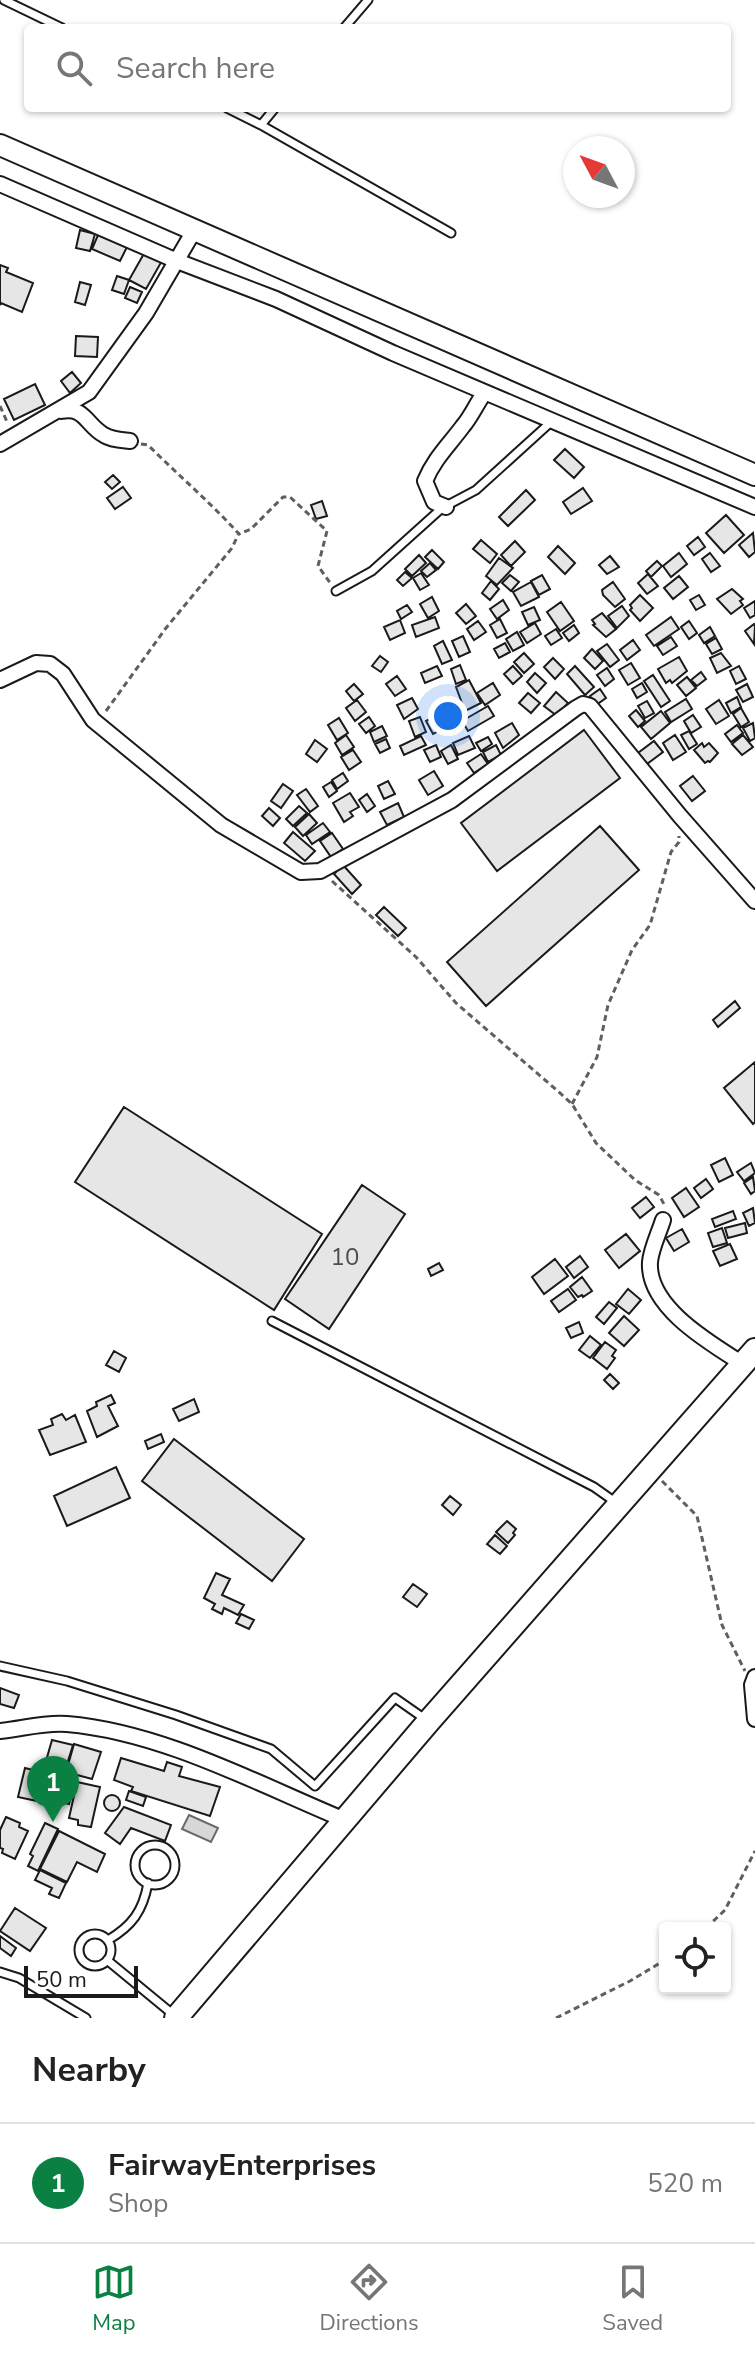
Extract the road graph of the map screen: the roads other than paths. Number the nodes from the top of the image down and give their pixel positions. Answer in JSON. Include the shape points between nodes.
{"nodes":[{"id":1,"x":4,"y":0,"type":"edge"},
{"id":2,"x":368,"y":0,"type":"edge"},
{"id":3,"x":54,"y":24,"type":"edge"},
{"id":4,"x":347,"y":24,"type":"edge"},
{"id":5,"x":235,"y":112,"type":"edge"},
{"id":6,"x":272,"y":112,"type":"edge"},
{"id":7,"x":261,"y":125,"type":"junction"},
{"id":8,"x":0,"y":145,"type":"edge"},
{"id":9,"x":0,"y":184,"type":"edge"},
{"id":10,"x":195,"y":229,"type":"junction"},
{"id":11,"x":451,"y":233,"type":"dead end"},
{"id":12,"x":177,"y":261,"type":"junction"},
{"id":13,"x":481,"y":398,"type":"dead end"},
{"id":14,"x":57,"y":412,"type":"junction"},
{"id":15,"x":551,"y":422,"type":"junction"},
{"id":16,"x":7,"y":440,"type":"edge"},
{"id":17,"x":130,"y":441,"type":"road end"},
{"id":18,"x":755,"y":475,"type":"edge"},
{"id":19,"x":446,"y":507,"type":"junction"},
{"id":20,"x":755,"y":507,"type":"edge"},
{"id":21,"x":336,"y":591,"type":"road end"},
{"id":22,"x":0,"y":680,"type":"edge"},
{"id":23,"x":755,"y":901,"type":"edge"},
{"id":24,"x":663,"y":1220,"type":"road end"},
{"id":25,"x":272,"y":1321,"type":"dead end"},
{"id":26,"x":749,"y":1357,"type":"edge"},
{"id":27,"x":619,"y":1505,"type":"junction"},
{"id":28,"x":0,"y":1666,"type":"edge"},
{"id":29,"x":753,"y":1681,"type":"edge"},
{"id":30,"x":755,"y":1719,"type":"edge"},
{"id":31,"x":429,"y":1721,"type":"junction"},
{"id":32,"x":0,"y":1731,"type":"edge"},
{"id":33,"x":345,"y":1820,"type":"junction"},
{"id":34,"x":148,"y":1883,"type":"junction"},
{"id":35,"x":108,"y":1940,"type":"junction"},
{"id":36,"x":107,"y":1960,"type":"junction"},
{"id":37,"x":0,"y":1972,"type":"edge"},
{"id":38,"x":86,"y":2018,"type":"edge"},
{"id":39,"x":176,"y":2018,"type":"edge"}],
"edges":[{"from":1,"to":3,"type":"lane"},
{"from":2,"to":4,"type":"lane"},
{"from":5,"to":7,"type":"lane"},
{"from":6,"to":7,"type":"lane"},
{"from":7,"to":11,"type":"lane"},
{"from":8,"to":10,"type":"main road"},
{"from":9,"to":12,"type":"street"},
{"from":10,"to":12,"type":"street"},
{"from":10,"to":18,"type":"main road"},
{"from":12,"to":14,"type":"street","via":[[89,392]]},
{"from":12,"to":15,"type":"street","via":[[276,299]]},
{"from":13,"to":19,"type":"street","via":[[425,481],[434,502]]},
{"from":14,"to":16,"type":"street"},
{"from":14,"to":17,"type":"street","via":[[83,413],[108,438]]},
{"from":15,"to":19,"type":"lane","via":[[476,490]]},
{"from":15,"to":20,"type":"street"},
{"from":19,"to":21,"type":"lane","via":[[372,571]]},
{"from":22,"to":23,"type":"street","via":[[36,663],[50,664],[63,674],[93,720],[221,825],[301,872],[320,871],[452,800],[583,704],[590,706]]},
{"from":24,"to":26,"type":"street","via":[[650,1261],[652,1284],[704,1339]]},
{"from":25,"to":27,"type":"lane","via":[[594,1487]]},
{"from":26,"to":27,"type":"highway"},
{"from":27,"to":31,"type":"highway"},
{"from":28,"to":31,"type":"lane","via":[[67,1681],[271,1749],[315,1786],[395,1698]]},
{"from":29,"to":30,"type":"street"},
{"from":31,"to":33,"type":"highway"},
{"from":32,"to":33,"type":"street","via":[[64,1723],[106,1729],[175,1749]]},
{"from":33,"to":39,"type":"highway"},
{"from":34,"to":34,"type":"lane","via":[[137,1874],[139,1852],[152,1845],[166,1847],[175,1859],[174,1874],[163,1883]]},
{"from":34,"to":35,"type":"lane","via":[[139,1915]]},
{"from":35,"to":36,"type":"lane"},
{"from":35,"to":36,"type":"lane","via":[[88,1934],[78,1946],[87,1964]]},
{"from":36,"to":39,"type":"lane"},
{"from":37,"to":38,"type":"lane"}]}
